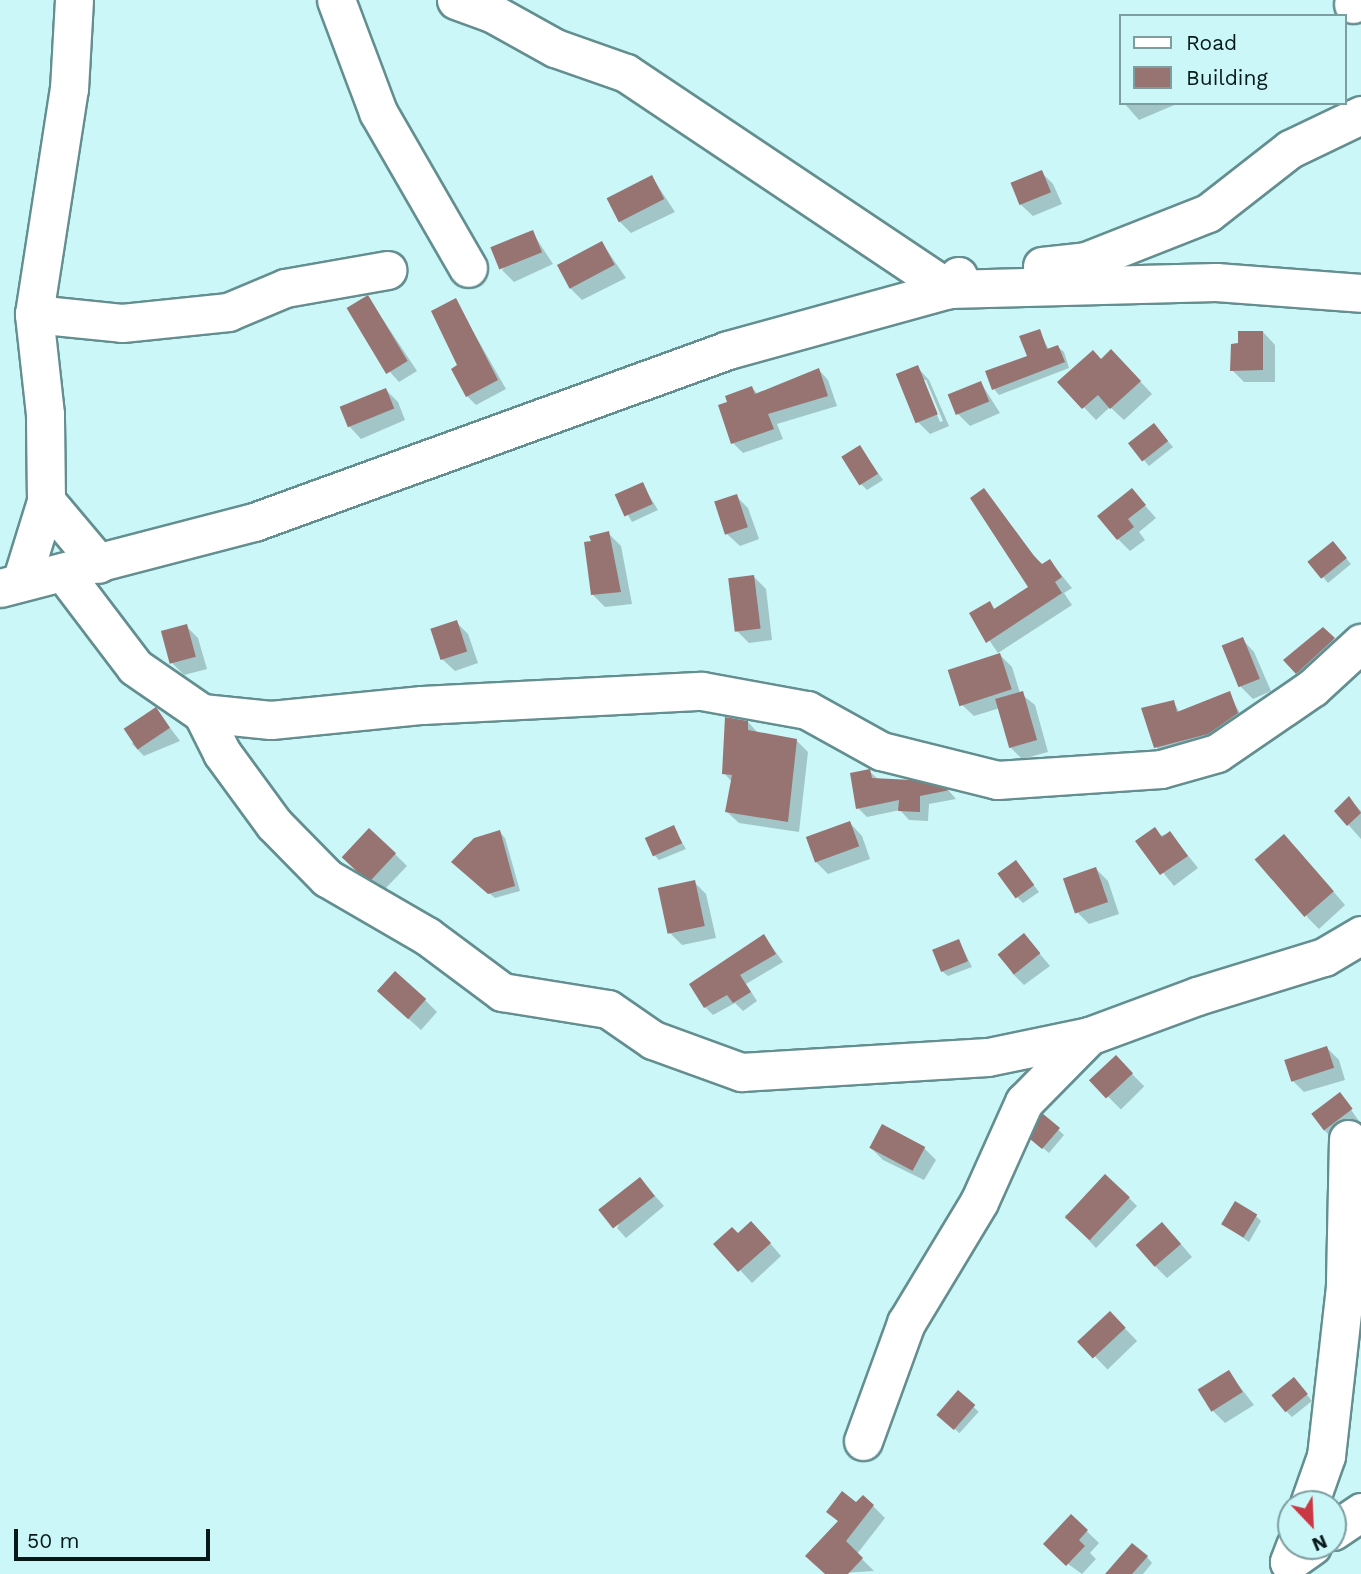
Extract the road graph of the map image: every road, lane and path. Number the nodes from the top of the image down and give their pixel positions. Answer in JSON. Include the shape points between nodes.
{"nodes":[{"id":1,"x":74,"y":0,"type":"edge"},
{"id":2,"x":336,"y":0,"type":"edge"},
{"id":3,"x":456,"y":0,"type":"edge"},
{"id":4,"x":1361,"y":115,"type":"edge"},
{"id":5,"x":468,"y":268,"type":"dead end"},
{"id":6,"x":387,"y":270,"type":"dead end"},
{"id":7,"x":957,"y":278,"type":"junction"},
{"id":8,"x":1361,"y":293,"type":"edge"},
{"id":9,"x":34,"y":314,"type":"junction"},
{"id":10,"x":46,"y":501,"type":"junction"},
{"id":11,"x":99,"y":564,"type":"junction"},
{"id":12,"x":63,"y":572,"type":"junction"},
{"id":13,"x":10,"y":585,"type":"edge"},
{"id":14,"x":1361,"y":643,"type":"edge"},
{"id":15,"x":202,"y":713,"type":"junction"},
{"id":16,"x":1361,"y":934,"type":"edge"},
{"id":17,"x":1089,"y":1036,"type":"junction"},
{"id":18,"x":1348,"y":1139,"type":"dead end"},
{"id":19,"x":1353,"y":1284,"type":"edge"},
{"id":20,"x":863,"y":1441,"type":"dead end"},
{"id":21,"x":1315,"y":1490,"type":"edge"}],
"edges":[{"from":1,"to":9,"type":"street","via":[[69,89]]},
{"from":2,"to":5,"type":"street","via":[[378,112]]},
{"from":3,"to":7,"type":"street","via":[[492,13],[555,48],[626,72]]},
{"from":4,"to":7,"type":"street","via":[[1290,149],[1208,214],[1086,261]]},
{"from":6,"to":9,"type":"street","via":[[285,288],[228,312],[122,323]]},
{"from":7,"to":8,"type":"street","via":[[1216,282]]},
{"from":7,"to":11,"type":"street","via":[[728,350],[254,523]]},
{"from":9,"to":10,"type":"street","via":[[45,414]]},
{"from":10,"to":11,"type":"street"},
{"from":10,"to":13,"type":"street"},
{"from":11,"to":12,"type":"street"},
{"from":12,"to":13,"type":"street"},
{"from":12,"to":15,"type":"street","via":[[135,667]]},
{"from":14,"to":15,"type":"street","via":[[1312,688],[1217,753],[1161,769],[997,780],[881,751],[807,710],[702,691],[422,705],[271,720]]},
{"from":15,"to":17,"type":"street","via":[[222,753],[274,824],[327,878],[427,936],[502,992],[608,1009],[653,1040],[741,1072],[988,1057]]},
{"from":16,"to":17,"type":"street","via":[[1324,957],[1197,996]]},
{"from":17,"to":20,"type":"street","via":[[1024,1101],[979,1202],[906,1323]]},
{"from":18,"to":19,"type":"street"},
{"from":19,"to":21,"type":"street","via":[[1326,1456]]}]}
